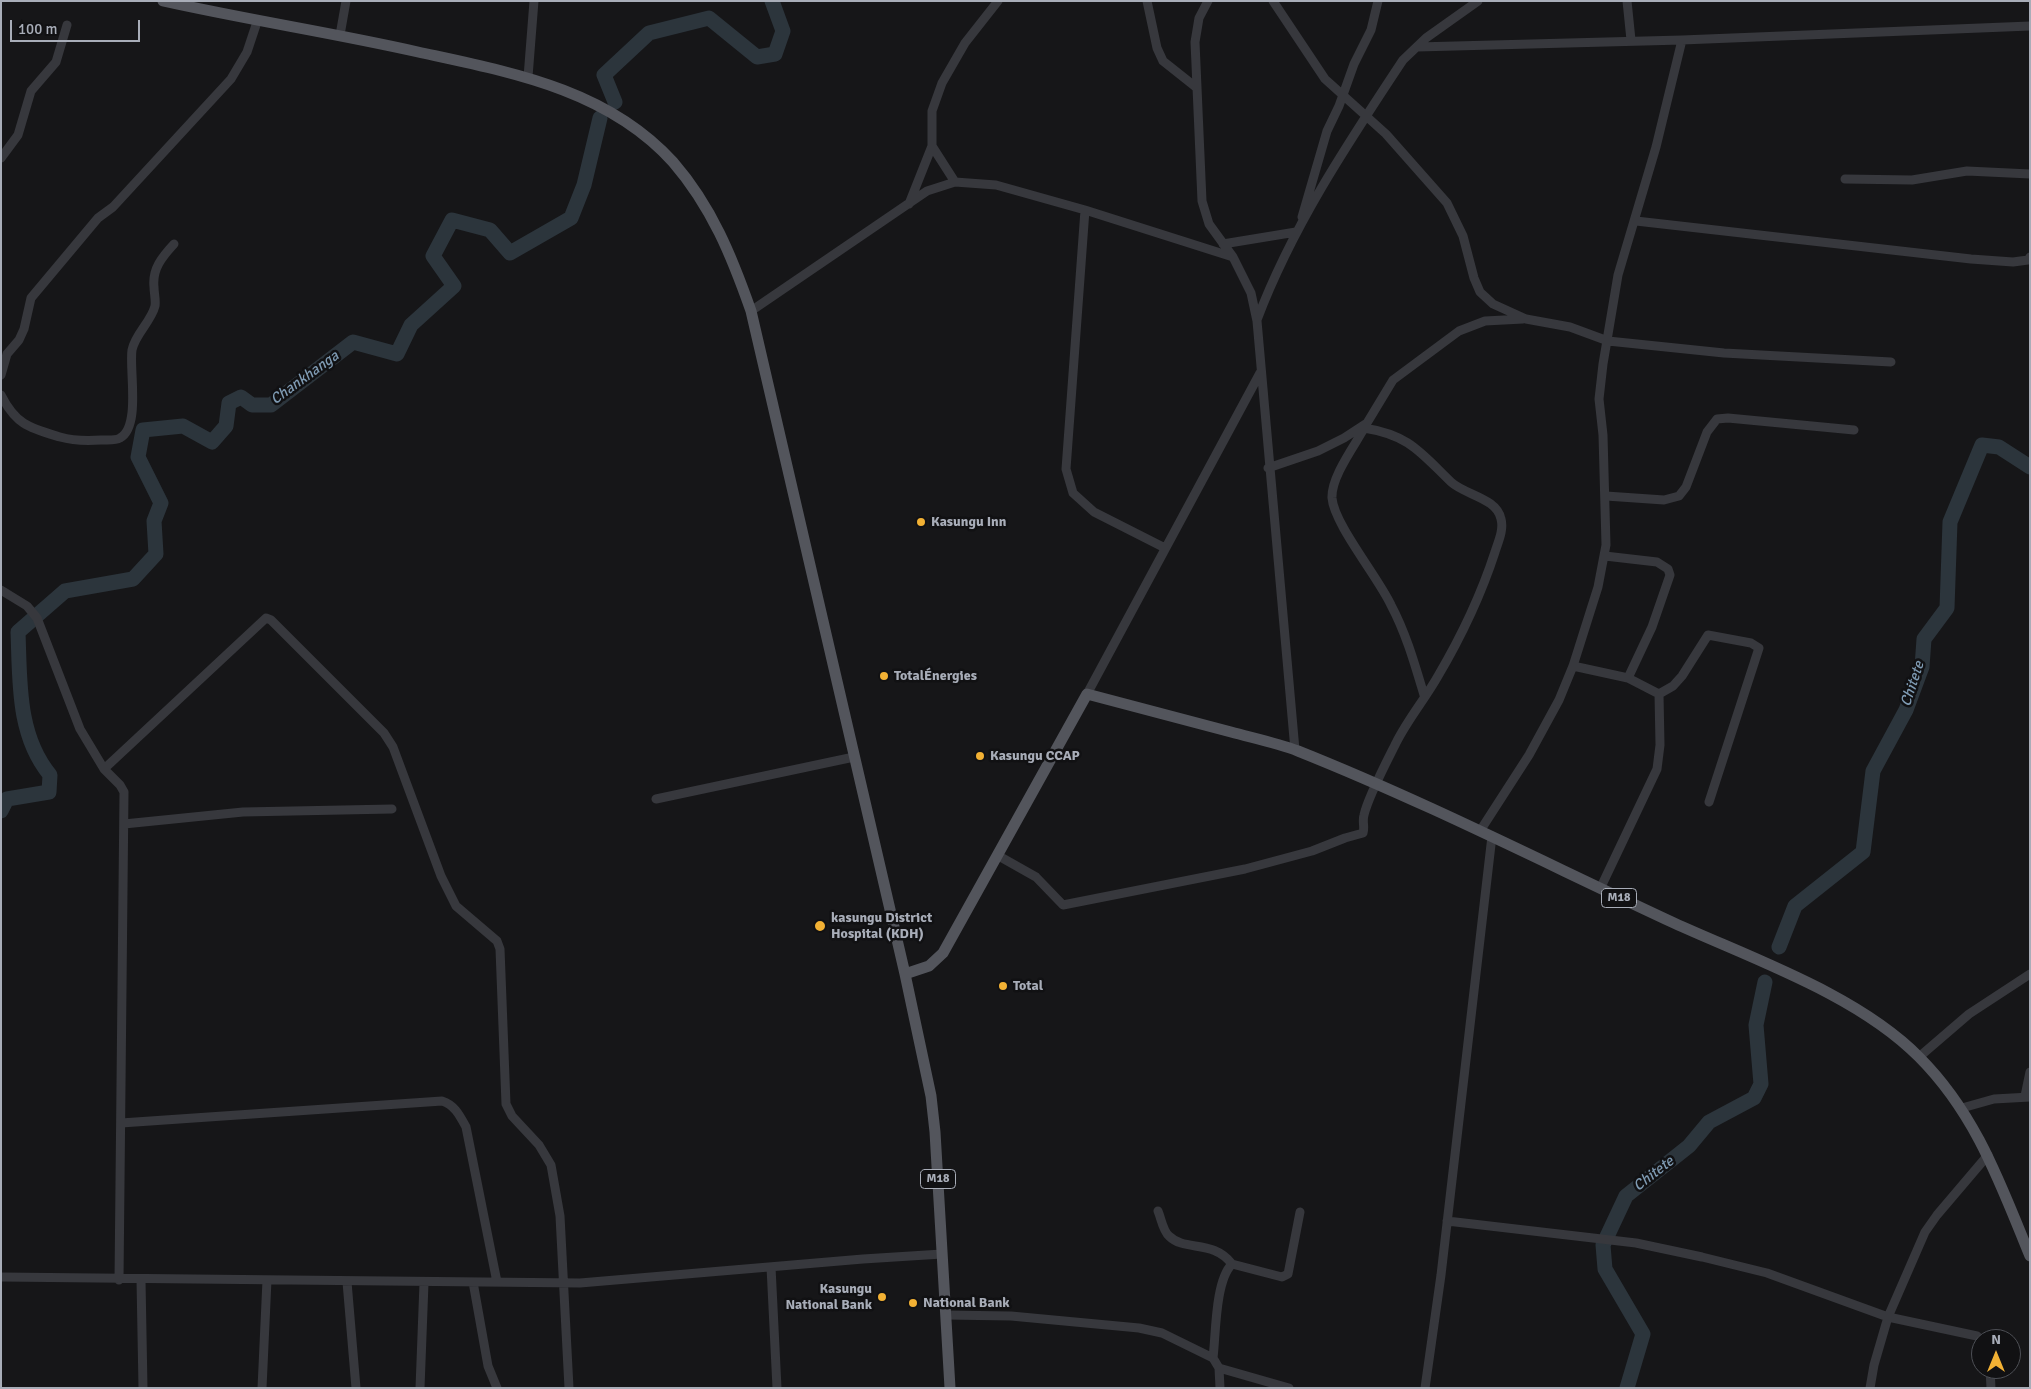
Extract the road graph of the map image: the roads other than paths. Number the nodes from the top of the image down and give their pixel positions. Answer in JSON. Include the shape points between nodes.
{"nodes":[{"id":1,"x":163,"y":1,"type":"edge"},
{"id":2,"x":346,"y":1,"type":"edge"},
{"id":3,"x":534,"y":1,"type":"edge"},
{"id":4,"x":998,"y":1,"type":"edge"},
{"id":5,"x":1147,"y":1,"type":"edge"},
{"id":6,"x":1208,"y":1,"type":"edge"},
{"id":7,"x":1273,"y":1,"type":"edge"},
{"id":8,"x":1378,"y":1,"type":"edge"},
{"id":9,"x":1478,"y":1,"type":"edge"},
{"id":10,"x":1627,"y":1,"type":"edge"},
{"id":11,"x":257,"y":22,"type":"junction"},
{"id":12,"x":67,"y":25,"type":"dead end"},
{"id":13,"x":2030,"y":26,"type":"edge"},
{"id":14,"x":340,"y":35,"type":"junction"},
{"id":15,"x":1631,"y":40,"type":"junction"},
{"id":16,"x":1682,"y":40,"type":"junction"},
{"id":17,"x":1417,"y":47,"type":"junction"},
{"id":18,"x":528,"y":77,"type":"junction"},
{"id":19,"x":1197,"y":88,"type":"junction"},
{"id":20,"x":1342,"y":96,"type":"junction"},
{"id":21,"x":1367,"y":116,"type":"junction"},
{"id":22,"x":932,"y":146,"type":"junction"},
{"id":23,"x":1,"y":158,"type":"edge"},
{"id":24,"x":2030,"y":174,"type":"edge"},
{"id":25,"x":1845,"y":179,"type":"dead end"},
{"id":26,"x":954,"y":182,"type":"junction"},
{"id":27,"x":909,"y":204,"type":"junction"},
{"id":28,"x":1085,"y":210,"type":"junction"},
{"id":29,"x":1636,"y":221,"type":"junction"},
{"id":30,"x":1298,"y":229,"type":"junction"},
{"id":31,"x":174,"y":244,"type":"dead end"},
{"id":32,"x":1224,"y":244,"type":"junction"},
{"id":33,"x":1233,"y":257,"type":"junction"},
{"id":34,"x":2030,"y":257,"type":"edge"},
{"id":35,"x":751,"y":311,"type":"junction"},
{"id":36,"x":1526,"y":319,"type":"junction"},
{"id":37,"x":1257,"y":321,"type":"junction"},
{"id":38,"x":1608,"y":342,"type":"junction"},
{"id":39,"x":1891,"y":362,"type":"dead end"},
{"id":40,"x":1261,"y":373,"type":"junction"},
{"id":41,"x":1,"y":375,"type":"edge"},
{"id":42,"x":1,"y":395,"type":"edge"},
{"id":43,"x":1366,"y":426,"type":"junction"},
{"id":44,"x":1854,"y":430,"type":"dead end"},
{"id":45,"x":1268,"y":468,"type":"junction"},
{"id":46,"x":1606,"y":496,"type":"junction"},
{"id":47,"x":1165,"y":548,"type":"junction"},
{"id":48,"x":1605,"y":556,"type":"junction"},
{"id":49,"x":1,"y":590,"type":"edge"},
{"id":50,"x":1573,"y":666,"type":"junction"},
{"id":51,"x":1628,"y":678,"type":"junction"},
{"id":52,"x":1087,"y":694,"type":"junction"},
{"id":53,"x":1659,"y":694,"type":"junction"},
{"id":54,"x":1424,"y":695,"type":"junction"},
{"id":55,"x":1294,"y":750,"type":"junction"},
{"id":56,"x":854,"y":757,"type":"junction"},
{"id":57,"x":104,"y":769,"type":"junction"},
{"id":58,"x":1376,"y":784,"type":"junction"},
{"id":59,"x":656,"y":799,"type":"dead end"},
{"id":60,"x":1709,"y":802,"type":"dead end"},
{"id":61,"x":392,"y":810,"type":"dead end"},
{"id":62,"x":124,"y":824,"type":"junction"},
{"id":63,"x":1480,"y":831,"type":"junction"},
{"id":64,"x":1492,"y":836,"type":"junction"},
{"id":65,"x":997,"y":855,"type":"junction"},
{"id":66,"x":1600,"y":889,"type":"junction"},
{"id":67,"x":905,"y":974,"type":"junction"},
{"id":68,"x":2030,"y":974,"type":"edge"},
{"id":69,"x":1919,"y":1056,"type":"junction"},
{"id":70,"x":2030,"y":1072,"type":"edge"},
{"id":71,"x":2027,"y":1096,"type":"edge"},
{"id":72,"x":1962,"y":1108,"type":"junction"},
{"id":73,"x":120,"y":1123,"type":"junction"},
{"id":74,"x":1988,"y":1155,"type":"junction"},
{"id":75,"x":1158,"y":1211,"type":"dead end"},
{"id":76,"x":1300,"y":1212,"type":"dead end"},
{"id":77,"x":1447,"y":1221,"type":"junction"},
{"id":78,"x":942,"y":1254,"type":"junction"},
{"id":79,"x":2030,"y":1256,"type":"edge"},
{"id":80,"x":1232,"y":1264,"type":"junction"},
{"id":81,"x":770,"y":1267,"type":"junction"},
{"id":82,"x":1,"y":1277,"type":"edge"},
{"id":83,"x":119,"y":1280,"type":"junction"},
{"id":84,"x":141,"y":1280,"type":"junction"},
{"id":85,"x":268,"y":1280,"type":"junction"},
{"id":86,"x":347,"y":1282,"type":"junction"},
{"id":87,"x":473,"y":1282,"type":"junction"},
{"id":88,"x":497,"y":1282,"type":"junction"},
{"id":89,"x":424,"y":1283,"type":"junction"},
{"id":90,"x":563,"y":1283,"type":"junction"},
{"id":91,"x":946,"y":1315,"type":"junction"},
{"id":92,"x":1888,"y":1317,"type":"junction"},
{"id":93,"x":1971,"y":1335,"type":"edge"},
{"id":94,"x":1213,"y":1358,"type":"junction"},
{"id":95,"x":1219,"y":1368,"type":"junction"},
{"id":96,"x":144,"y":1388,"type":"edge"},
{"id":97,"x":262,"y":1388,"type":"edge"},
{"id":98,"x":356,"y":1388,"type":"edge"},
{"id":99,"x":420,"y":1388,"type":"edge"},
{"id":100,"x":497,"y":1388,"type":"edge"},
{"id":101,"x":569,"y":1388,"type":"edge"},
{"id":102,"x":777,"y":1388,"type":"edge"},
{"id":103,"x":950,"y":1388,"type":"edge"},
{"id":104,"x":1220,"y":1388,"type":"edge"},
{"id":105,"x":1289,"y":1388,"type":"edge"},
{"id":106,"x":1425,"y":1388,"type":"edge"},
{"id":107,"x":1870,"y":1388,"type":"edge"}],
"edges":[{"from":1,"to":11,"type":"main road"},
{"from":2,"to":14,"type":"street"},
{"from":3,"to":18,"type":"street"},
{"from":4,"to":22,"type":"street","via":[[965,42],[942,83],[932,111]]},
{"from":5,"to":19,"type":"street","via":[[1163,61]]},
{"from":6,"to":19,"type":"street","via":[[1199,18],[1196,34]]},
{"from":7,"to":20,"type":"street","via":[[1315,66]]},
{"from":8,"to":20,"type":"street","via":[[1371,30]]},
{"from":9,"to":17,"type":"street"},
{"from":10,"to":15,"type":"street"},
{"from":11,"to":14,"type":"main road"},
{"from":11,"to":41,"type":"street","via":[[247,52],[231,79],[113,207],[98,218],[31,298],[24,329],[7,354]]},
{"from":12,"to":23,"type":"street","via":[[56,62],[31,91],[18,135]]},
{"from":13,"to":16,"type":"street"},
{"from":14,"to":18,"type":"main road"},
{"from":15,"to":16,"type":"street"},
{"from":15,"to":17,"type":"street"},
{"from":16,"to":29,"type":"street"},
{"from":17,"to":21,"type":"street","via":[[1403,60]]},
{"from":18,"to":35,"type":"main road","via":[[612,112],[673,162],[707,208],[732,255]]},
{"from":19,"to":32,"type":"street","via":[[1202,201],[1209,224]]},
{"from":20,"to":21,"type":"street"},
{"from":20,"to":30,"type":"street","via":[[1318,159]]},
{"from":21,"to":30,"type":"street"},
{"from":21,"to":36,"type":"street","via":[[1426,176],[1447,203],[1463,236],[1480,292],[1493,304]]},
{"from":22,"to":26,"type":"street"},
{"from":22,"to":27,"type":"street"},
{"from":24,"to":25,"type":"street","via":[[1966,171],[1912,180]]},
{"from":26,"to":27,"type":"street","via":[[927,191]]},
{"from":26,"to":28,"type":"street","via":[[996,185]]},
{"from":27,"to":35,"type":"street"},
{"from":28,"to":33,"type":"street"},
{"from":28,"to":47,"type":"street","via":[[1066,469],[1073,493],[1094,512]]},
{"from":29,"to":34,"type":"street","via":[[1971,259],[2013,262]]},
{"from":29,"to":38,"type":"street","via":[[1618,275]]},
{"from":30,"to":32,"type":"street"},
{"from":30,"to":37,"type":"street"},
{"from":31,"to":42,"type":"street","via":[[155,271],[155,306],[132,350],[130,423],[119,439],[76,440],[44,433],[15,417]]},
{"from":32,"to":33,"type":"street"},
{"from":33,"to":37,"type":"street","via":[[1251,293]]},
{"from":35,"to":56,"type":"main road"},
{"from":36,"to":38,"type":"street","via":[[1570,327]]},
{"from":36,"to":43,"type":"street","via":[[1485,321],[1459,332],[1429,351],[1393,380]]},
{"from":37,"to":40,"type":"street"},
{"from":38,"to":39,"type":"street","via":[[1724,353]]},
{"from":38,"to":46,"type":"street","via":[[1599,399]]},
{"from":40,"to":45,"type":"street"},
{"from":40,"to":47,"type":"street"},
{"from":43,"to":45,"type":"street","via":[[1318,451]]},
{"from":43,"to":54,"type":"street","via":[[1337,476],[1332,497],[1340,521],[1392,606]]},
{"from":43,"to":54,"type":"street","via":[[1403,438],[1457,488],[1480,498],[1498,512],[1502,520],[1489,570],[1468,619],[1438,677]]},
{"from":44,"to":46,"type":"street","via":[[1717,419],[1707,432],[1686,487],[1679,496],[1664,500]]},
{"from":45,"to":55,"type":"street"},
{"from":46,"to":48,"type":"street"},
{"from":47,"to":52,"type":"street"},
{"from":48,"to":50,"type":"street"},
{"from":48,"to":51,"type":"street","via":[[1658,562],[1668,568],[1670,575],[1652,627]]},
{"from":49,"to":57,"type":"street","via":[[27,606],[37,618],[80,729]]},
{"from":50,"to":51,"type":"street"},
{"from":50,"to":63,"type":"street","via":[[1543,732]]},
{"from":51,"to":53,"type":"street"},
{"from":52,"to":55,"type":"main road","number":"M18"},
{"from":52,"to":65,"type":"main road"},
{"from":53,"to":60,"type":"street","via":[[1682,676],[1708,635],[1751,643],[1759,648]]},
{"from":53,"to":66,"type":"street","via":[[1657,769]]},
{"from":54,"to":58,"type":"street","via":[[1400,733]]},
{"from":55,"to":58,"type":"main road","number":"M18"},
{"from":56,"to":59,"type":"street"},
{"from":56,"to":67,"type":"main road"},
{"from":57,"to":62,"type":"street","via":[[124,792]]},
{"from":57,"to":90,"type":"street","via":[[266,618],[384,733],[393,747],[441,876],[456,906],[497,941],[500,949],[506,1104],[551,1165],[560,1216]]},
{"from":58,"to":63,"type":"main road","number":"M18"},
{"from":58,"to":65,"type":"street","via":[[1364,813],[1363,834],[1244,869],[1076,904],[1063,905],[1036,877]]},
{"from":61,"to":62,"type":"street","via":[[243,812]]},
{"from":62,"to":73,"type":"street"},
{"from":63,"to":64,"type":"main road","number":"M18"},
{"from":64,"to":66,"type":"main road","number":"M18"},
{"from":64,"to":77,"type":"street"},
{"from":65,"to":67,"type":"main road","via":[[937,961]]},
{"from":66,"to":69,"type":"main road","number":"M18","via":[[1834,996],[1875,1021]]},
{"from":67,"to":78,"type":"main road","number":"M18","via":[[934,1114]]},
{"from":68,"to":69,"type":"street","via":[[1969,1014]]},
{"from":69,"to":72,"type":"main road","number":"M18"},
{"from":70,"to":71,"type":"street"},
{"from":71,"to":72,"type":"street","via":[[1994,1099]]},
{"from":72,"to":74,"type":"main road","number":"M18"},
{"from":73,"to":83,"type":"street"},
{"from":73,"to":88,"type":"street","via":[[448,1103],[468,1134]]},
{"from":74,"to":79,"type":"main road","number":"M18"},
{"from":74,"to":92,"type":"street","via":[[1925,1232]]},
{"from":75,"to":80,"type":"street","via":[[1168,1236],[1216,1250],[1226,1255]]},
{"from":76,"to":80,"type":"street","via":[[1288,1274],[1282,1277]]},
{"from":77,"to":92,"type":"street","via":[[1627,1242],[1702,1257],[1767,1273]]},
{"from":77,"to":106,"type":"street"},
{"from":78,"to":81,"type":"street"},
{"from":78,"to":91,"type":"main road","number":"M18"},
{"from":80,"to":94,"type":"street","via":[[1226,1270],[1218,1308]]},
{"from":81,"to":90,"type":"street"},
{"from":81,"to":102,"type":"street"},
{"from":82,"to":83,"type":"street"},
{"from":83,"to":84,"type":"street"},
{"from":84,"to":85,"type":"street"},
{"from":84,"to":96,"type":"street"},
{"from":85,"to":86,"type":"street"},
{"from":85,"to":97,"type":"street"},
{"from":86,"to":89,"type":"street"},
{"from":86,"to":98,"type":"street"},
{"from":87,"to":88,"type":"street"},
{"from":87,"to":89,"type":"street"},
{"from":87,"to":100,"type":"street","via":[[488,1366]]},
{"from":88,"to":90,"type":"street"},
{"from":89,"to":99,"type":"street"},
{"from":90,"to":101,"type":"street"},
{"from":91,"to":94,"type":"street","via":[[1011,1316],[1139,1328],[1162,1333]]},
{"from":91,"to":103,"type":"main road","number":"M18"},
{"from":92,"to":93,"type":"street"},
{"from":92,"to":107,"type":"street"},
{"from":94,"to":95,"type":"street"},
{"from":95,"to":104,"type":"street"},
{"from":95,"to":105,"type":"street"}]}
